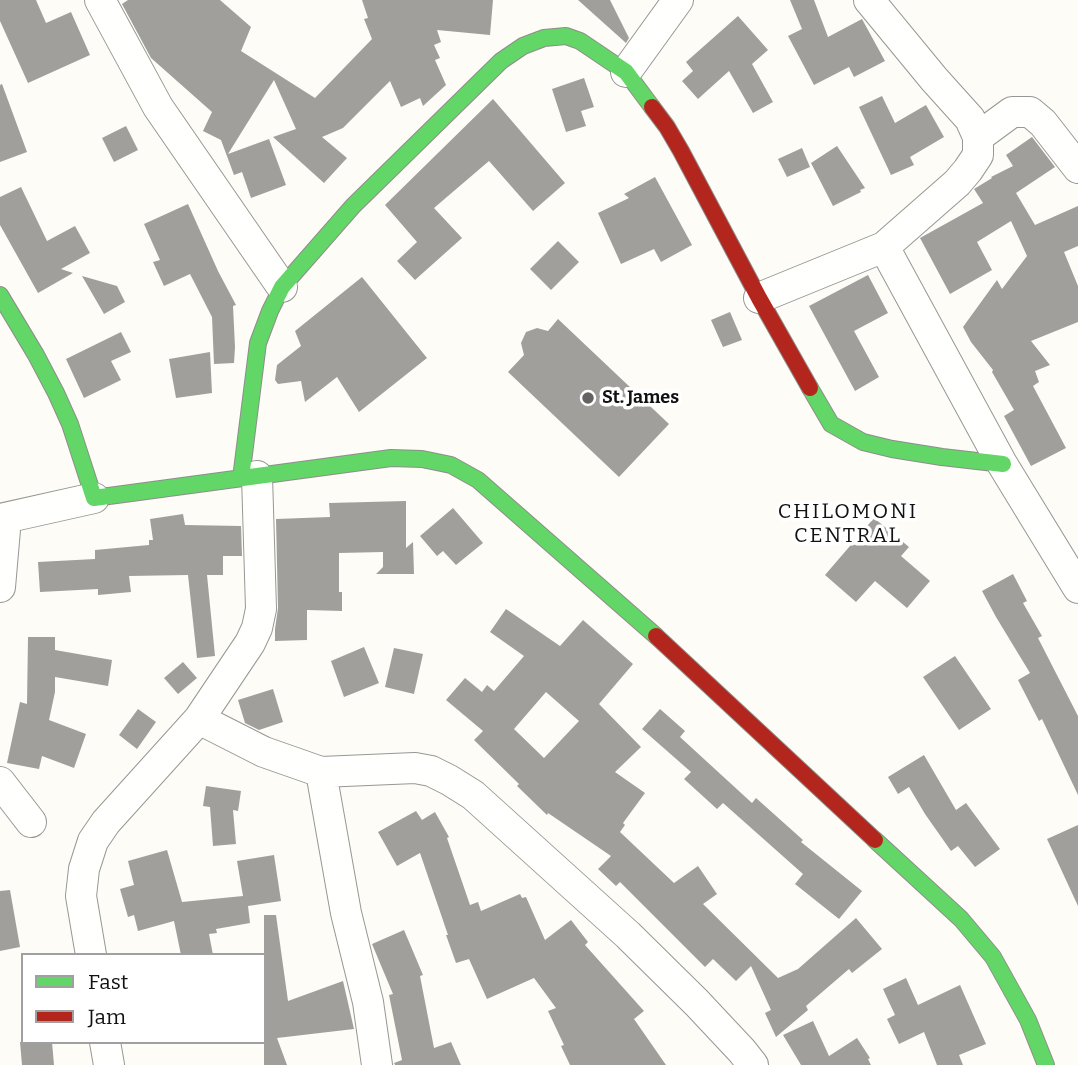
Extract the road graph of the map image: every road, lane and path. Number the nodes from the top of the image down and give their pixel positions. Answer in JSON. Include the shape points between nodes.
{"nodes":[{"id":1,"x":100,"y":0,"type":"edge"},
{"id":2,"x":678,"y":0,"type":"edge"},
{"id":3,"x":869,"y":0,"type":"edge"},
{"id":4,"x":626,"y":72,"type":"junction"},
{"id":5,"x":978,"y":137,"type":"junction"},
{"id":6,"x":1078,"y":168,"type":"edge"},
{"id":7,"x":884,"y":247,"type":"junction"},
{"id":8,"x":282,"y":287,"type":"junction"},
{"id":9,"x":0,"y":295,"type":"edge"},
{"id":10,"x":759,"y":298,"type":"junction"},
{"id":11,"x":1003,"y":464,"type":"junction"},
{"id":12,"x":249,"y":477,"type":"junction"},
{"id":13,"x":94,"y":498,"type":"junction"},
{"id":14,"x":3,"y":518,"type":"edge"},
{"id":15,"x":0,"y":587,"type":"edge"},
{"id":16,"x":1078,"y":588,"type":"edge"},
{"id":17,"x":199,"y":719,"type":"junction"},
{"id":18,"x":321,"y":772,"type":"junction"},
{"id":19,"x":0,"y":782,"type":"edge"},
{"id":20,"x":31,"y":822,"type":"dead end"},
{"id":21,"x":91,"y":953,"type":"edge"},
{"id":22,"x":105,"y":1044,"type":"edge"},
{"id":23,"x":109,"y":1065,"type":"edge"},
{"id":24,"x":376,"y":1065,"type":"edge"},
{"id":25,"x":753,"y":1065,"type":"edge"},
{"id":26,"x":1046,"y":1065,"type":"edge"}],
"edges":[{"from":1,"to":8,"type":"street","via":[[158,107]]},
{"from":2,"to":4,"type":"street"},
{"from":3,"to":5,"type":"street","via":[[970,119]]},
{"from":4,"to":8,"type":"street","via":[[566,36],[523,46],[501,61],[371,187]]},
{"from":4,"to":10,"type":"street","via":[[667,127]]},
{"from":5,"to":6,"type":"street","via":[[1012,112],[1030,112]]},
{"from":5,"to":7,"type":"street","via":[[978,155],[962,176]]},
{"from":7,"to":10,"type":"street"},
{"from":7,"to":11,"type":"street"},
{"from":8,"to":12,"type":"street","via":[[258,343]]},
{"from":9,"to":13,"type":"street","via":[[57,393]]},
{"from":10,"to":11,"type":"street","via":[[831,424],[863,442],[892,449]]},
{"from":11,"to":16,"type":"street"},
{"from":12,"to":13,"type":"street"},
{"from":12,"to":17,"type":"street","via":[[261,609],[250,643]]},
{"from":12,"to":26,"type":"street","via":[[391,458],[451,465],[478,480],[644,625],[961,919],[993,957],[1028,1020]]},
{"from":13,"to":14,"type":"street"},
{"from":14,"to":15,"type":"street"},
{"from":17,"to":18,"type":"street","via":[[264,752]]},
{"from":17,"to":21,"type":"street","via":[[93,841],[81,896]]},
{"from":18,"to":24,"type":"street","via":[[346,914],[368,1002]]},
{"from":18,"to":25,"type":"street","via":[[415,768],[431,771],[473,795],[657,963]]},
{"from":19,"to":20,"type":"street"},
{"from":22,"to":23,"type":"street"}]}
